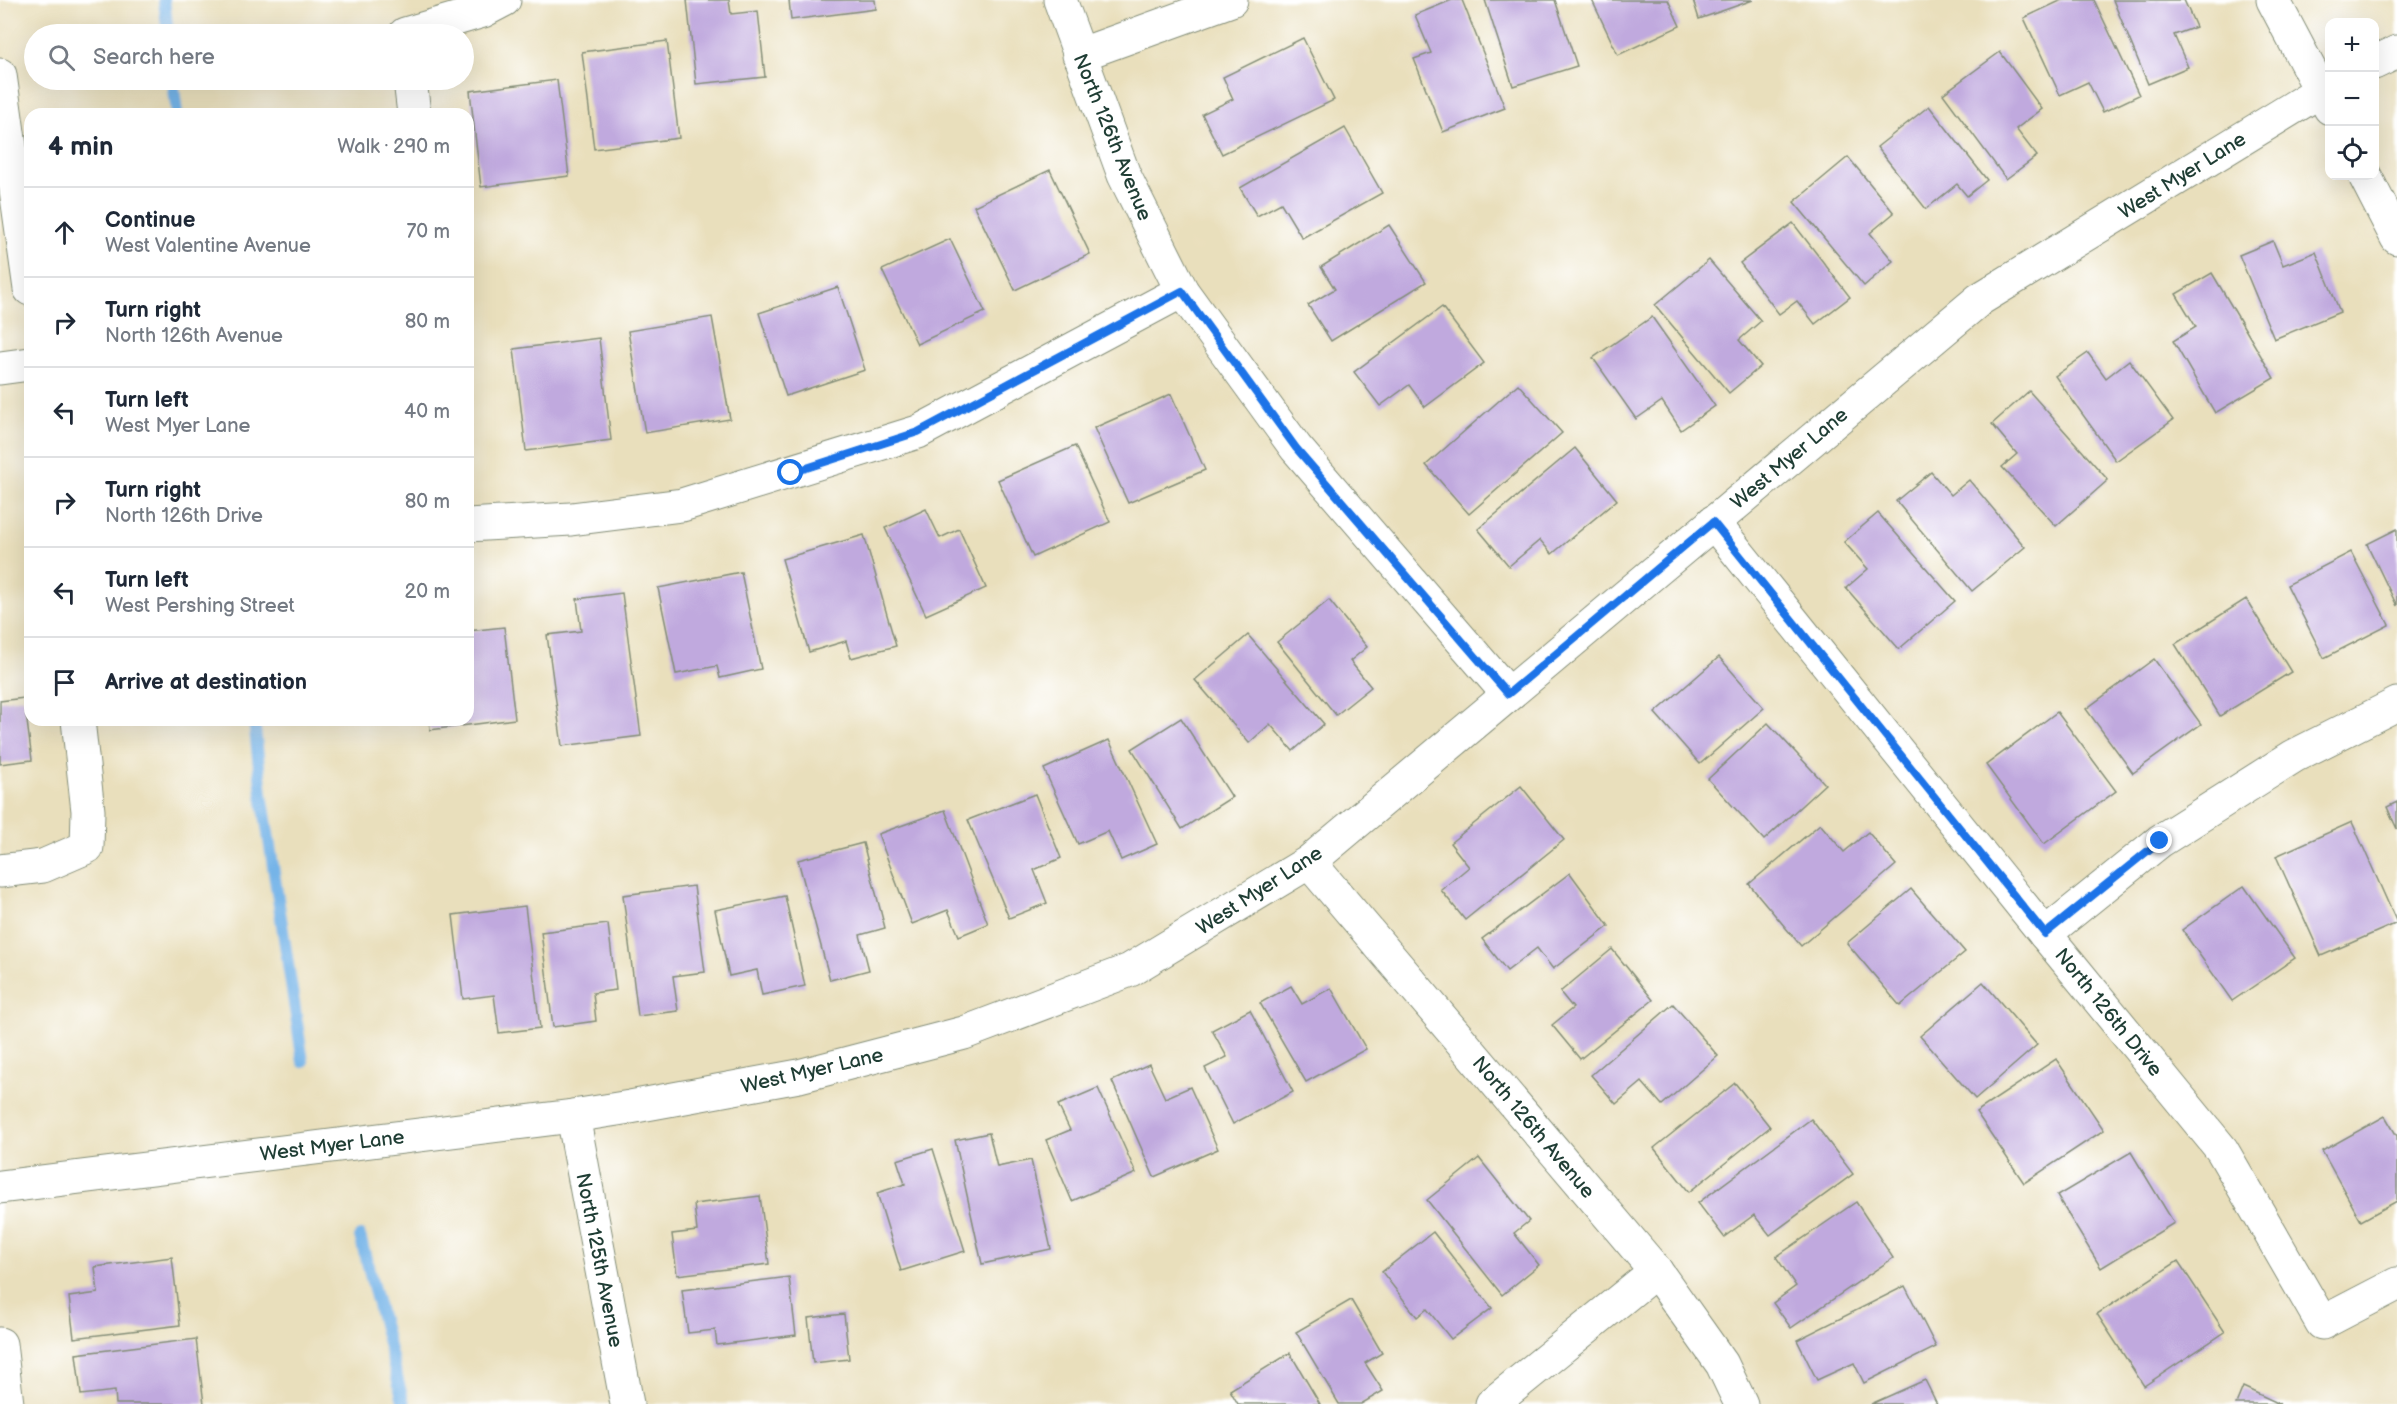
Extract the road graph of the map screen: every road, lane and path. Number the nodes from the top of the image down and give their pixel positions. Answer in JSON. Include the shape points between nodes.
{"nodes":[{"id":1,"x":504,"y":0,"type":"edge"},
{"id":2,"x":1060,"y":0,"type":"edge"},
{"id":3,"x":1231,"y":0,"type":"edge"},
{"id":4,"x":2273,"y":0,"type":"edge"},
{"id":5,"x":439,"y":24,"type":"edge"},
{"id":6,"x":2397,"y":52,"type":"edge"},
{"id":7,"x":1078,"y":55,"type":"junction"},
{"id":8,"x":2379,"y":61,"type":"edge"},
{"id":9,"x":0,"y":75,"type":"edge"},
{"id":10,"x":411,"y":90,"type":"edge"},
{"id":11,"x":2325,"y":92,"type":"edge"},
{"id":12,"x":2325,"y":95,"type":"edge"},
{"id":13,"x":413,"y":108,"type":"edge"},
{"id":14,"x":2367,"y":180,"type":"edge"},
{"id":15,"x":2397,"y":238,"type":"edge"},
{"id":16,"x":24,"y":246,"type":"edge"},
{"id":17,"x":1182,"y":291,"type":"junction"},
{"id":18,"x":24,"y":365,"type":"edge"},
{"id":19,"x":0,"y":368,"type":"edge"},
{"id":20,"x":1713,"y":522,"type":"junction"},
{"id":21,"x":474,"y":525,"type":"edge"},
{"id":22,"x":1508,"y":694,"type":"junction"},
{"id":23,"x":2397,"y":704,"type":"edge"},
{"id":24,"x":79,"y":726,"type":"edge"},
{"id":25,"x":1309,"y":862,"type":"junction"},
{"id":26,"x":0,"y":871,"type":"edge"},
{"id":27,"x":2045,"y":934,"type":"junction"},
{"id":28,"x":573,"y":1116,"type":"junction"},
{"id":29,"x":0,"y":1187,"type":"edge"},
{"id":30,"x":1656,"y":1271,"type":"junction"},
{"id":31,"x":2397,"y":1284,"type":"edge"},
{"id":32,"x":0,"y":1344,"type":"edge"},
{"id":33,"x":8,"y":1404,"type":"edge"},
{"id":34,"x":627,"y":1404,"type":"edge"},
{"id":35,"x":1492,"y":1404,"type":"edge"},
{"id":36,"x":1741,"y":1404,"type":"edge"}],
"edges":[{"from":1,"to":5,"type":"street","via":[[483,11]]},
{"from":2,"to":7,"type":"street","name":"North 126th Avenue"},
{"from":3,"to":7,"type":"street"},
{"from":4,"to":11,"type":"street"},
{"from":6,"to":8,"type":"street"},
{"from":7,"to":17,"type":"street","name":"North 126th Avenue","via":[[1124,175]]},
{"from":9,"to":16,"type":"street"},
{"from":10,"to":13,"type":"street"},
{"from":12,"to":20,"type":"street","name":"West Myer Lane","via":[[1980,299]]},
{"from":14,"to":15,"type":"street"},
{"from":17,"to":21,"type":"street","via":[[918,432],[682,505],[571,519]]},
{"from":17,"to":22,"type":"street","name":"North 126th Avenue","via":[[1296,448]]},
{"from":18,"to":19,"type":"street"},
{"from":20,"to":22,"type":"street","name":"West Myer Lane"},
{"from":20,"to":27,"type":"street","name":"North 126th Drive"},
{"from":22,"to":25,"type":"street","name":"West Myer Lane"},
{"from":23,"to":27,"type":"street","via":[[2294,756],[2160,841]]},
{"from":24,"to":26,"type":"street","via":[[88,811],[87,847],[43,866]]},
{"from":25,"to":28,"type":"street","name":"West Myer Lane","via":[[1130,970],[964,1033],[799,1076]]},
{"from":25,"to":30,"type":"street","name":"North 126th Avenue"},
{"from":27,"to":31,"type":"street","name":"North 126th Drive","via":[[2222,1150],[2322,1323]]},
{"from":28,"to":29,"type":"street","name":"West Myer Lane"},
{"from":28,"to":34,"type":"street","name":"North 125th Avenue"},
{"from":30,"to":35,"type":"street"},
{"from":30,"to":36,"type":"street","name":"North 126th Avenue","via":[[1722,1364]]},
{"from":32,"to":33,"type":"street"}]}
